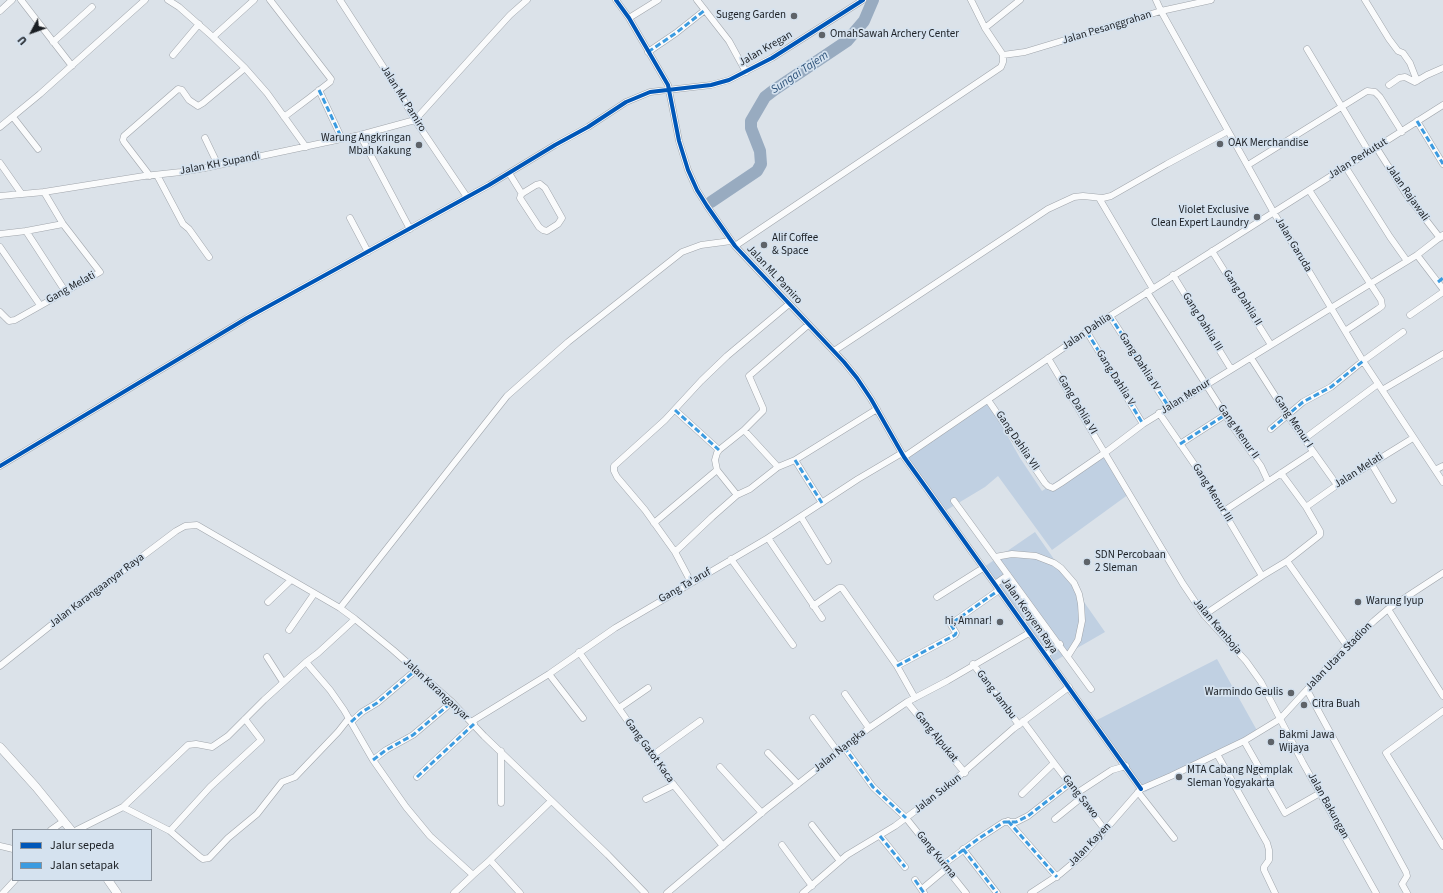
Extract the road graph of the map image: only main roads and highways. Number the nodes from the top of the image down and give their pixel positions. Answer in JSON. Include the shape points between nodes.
{"nodes":[{"id":1,"x":1,"y":752,"type":"edge"},
{"id":2,"x":70,"y":829,"type":"edge"},
{"id":3,"x":109,"y":881,"type":"edge"},
{"id":4,"x":117,"y":893,"type":"edge"}],
"edges":[{"from":1,"to":2,"type":"main road","via":[[36,787]]},
{"from":3,"to":4,"type":"main road"}]}
